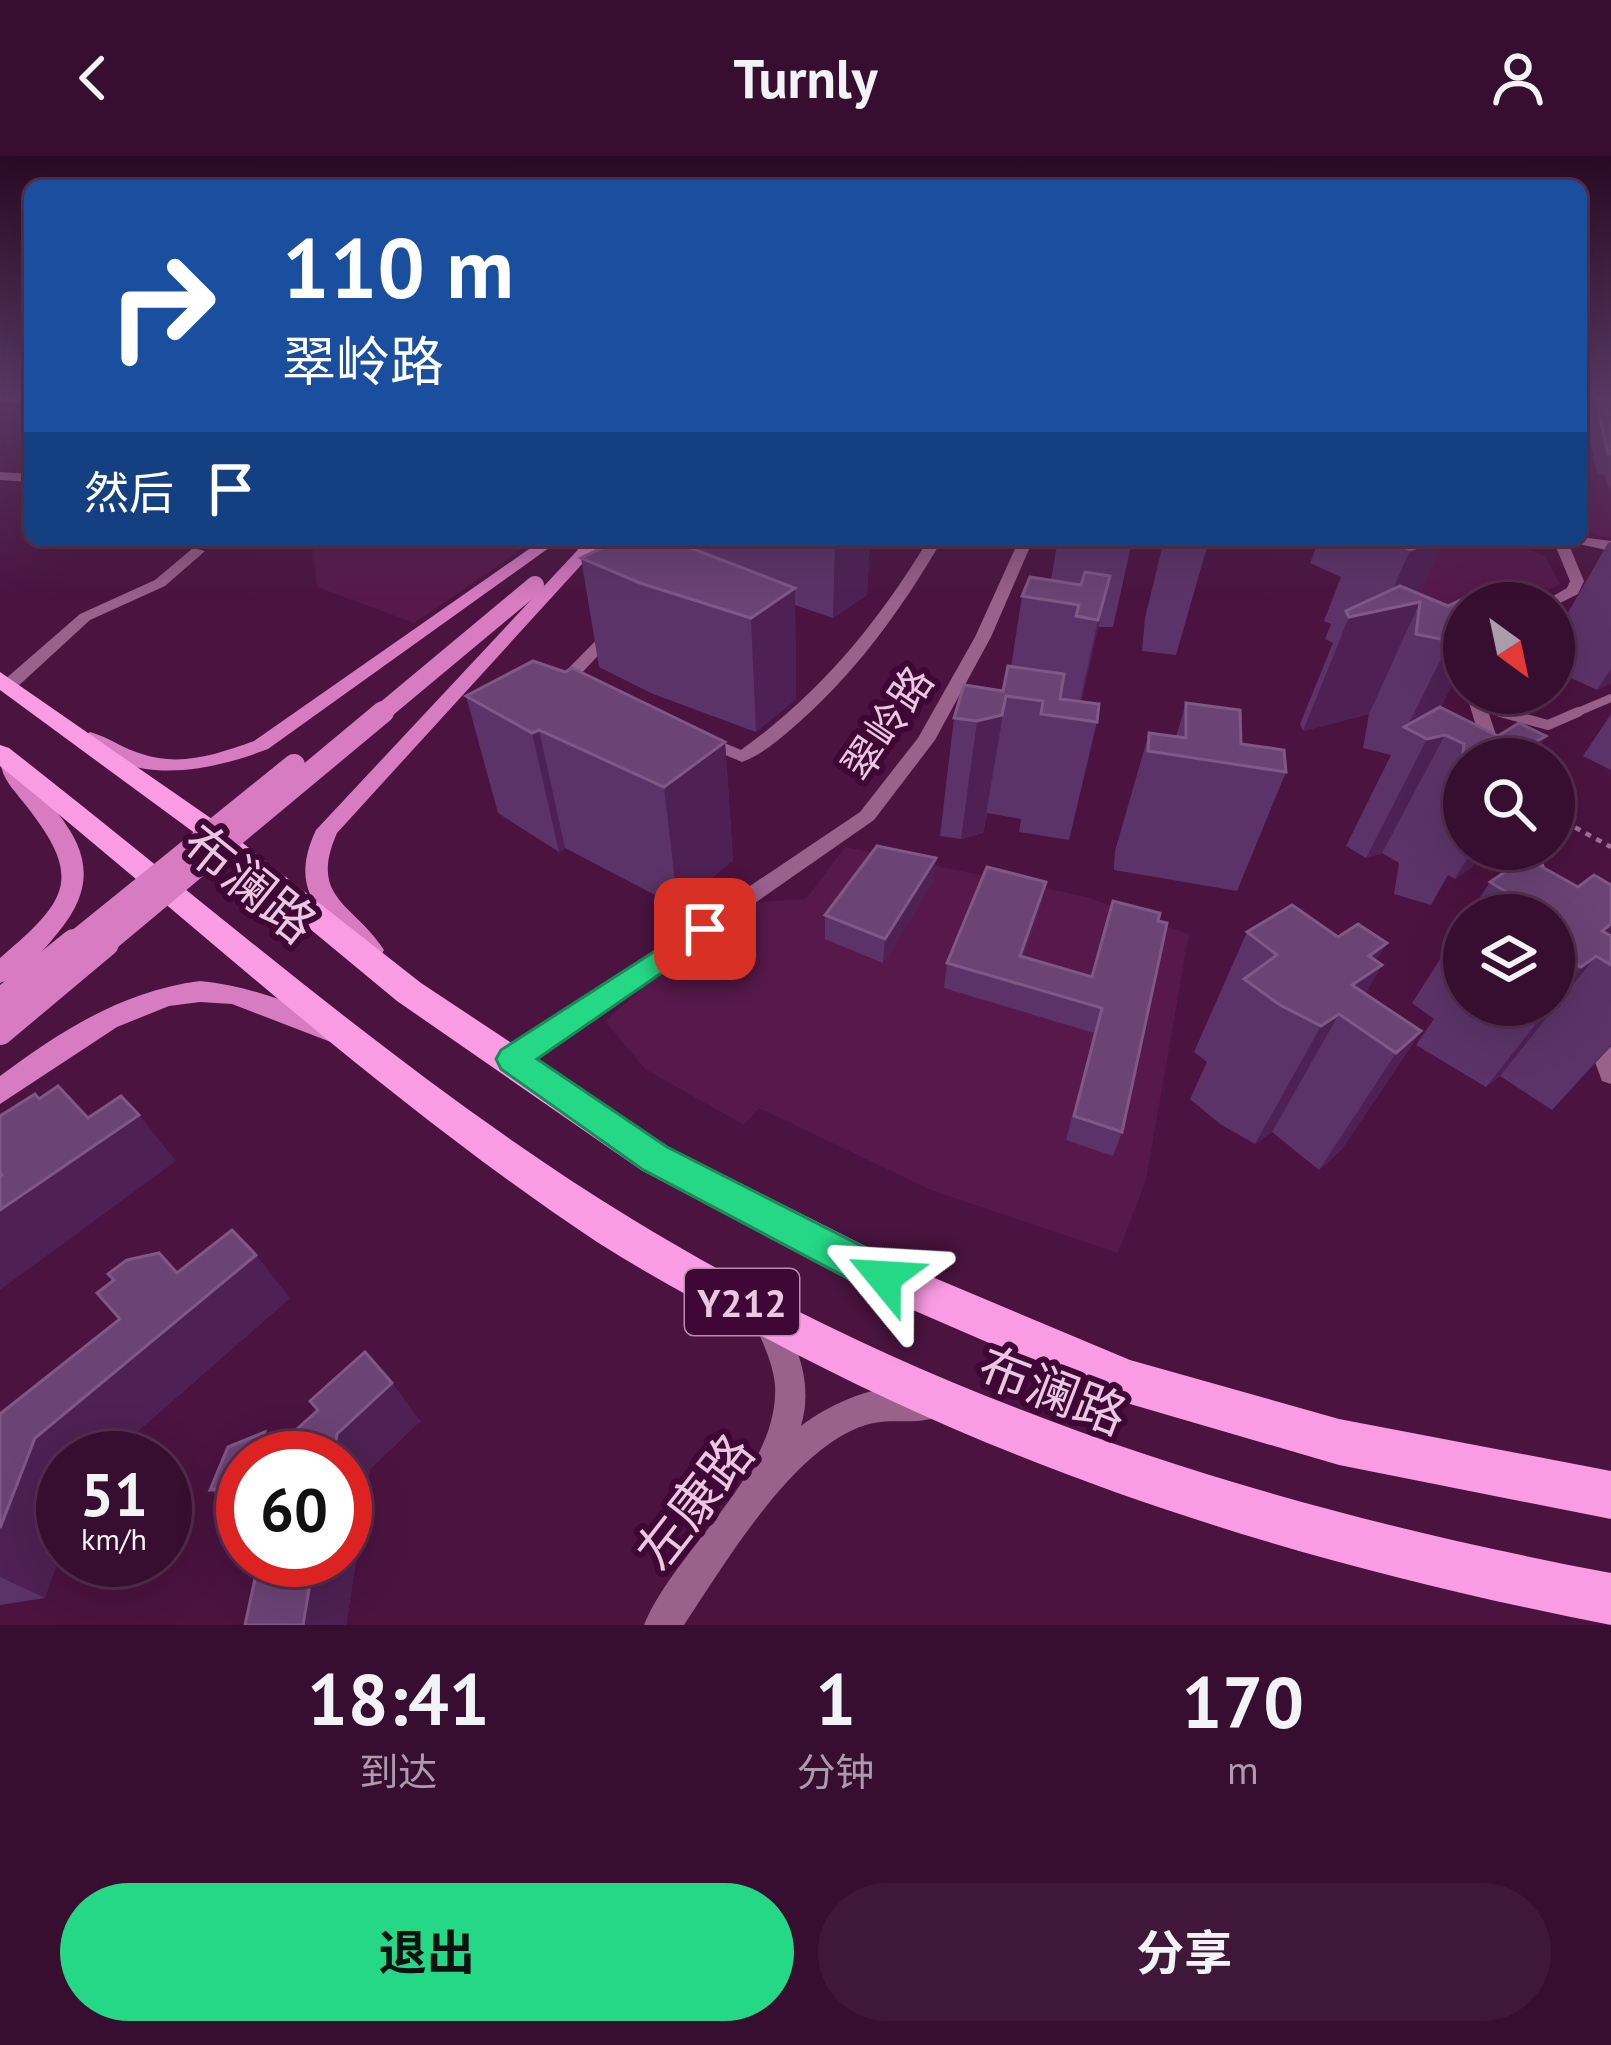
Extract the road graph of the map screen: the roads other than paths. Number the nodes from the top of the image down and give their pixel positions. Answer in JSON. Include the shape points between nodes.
{"nodes":[{"id":1,"x":544,"y":546,"type":"edge"},
{"id":2,"x":560,"y":546,"type":"edge"},
{"id":3,"x":577,"y":546,"type":"edge"},
{"id":4,"x":590,"y":546,"type":"edge"},
{"id":5,"x":931,"y":546,"type":"edge"},
{"id":6,"x":1023,"y":546,"type":"edge"},
{"id":7,"x":1567,"y":546,"type":"edge"},
{"id":8,"x":198,"y":550,"type":"dead end"},
{"id":9,"x":166,"y":578,"type":"junction"},
{"id":10,"x":192,"y":581,"type":"dead end"},
{"id":11,"x":527,"y":584,"type":"junction"},
{"id":12,"x":1575,"y":586,"type":"edge"},
{"id":13,"x":624,"y":620,"type":"edge"},
{"id":14,"x":4,"y":682,"type":"edge"},
{"id":15,"x":611,"y":698,"type":"edge"},
{"id":16,"x":1611,"y":698,"type":"edge"},
{"id":17,"x":1575,"y":713,"type":"edge"},
{"id":18,"x":1518,"y":714,"type":"edge"},
{"id":19,"x":1574,"y":714,"type":"edge"},
{"id":20,"x":49,"y":715,"type":"junction"},
{"id":21,"x":677,"y":728,"type":"edge"},
{"id":22,"x":0,"y":757,"type":"edge"},
{"id":23,"x":0,"y":973,"type":"edge"},
{"id":24,"x":409,"y":992,"type":"junction"},
{"id":25,"x":1585,"y":1001,"type":"edge"},
{"id":26,"x":0,"y":1003,"type":"edge"},
{"id":27,"x":0,"y":1031,"type":"edge"},
{"id":28,"x":358,"y":1041,"type":"junction"},
{"id":29,"x":512,"y":1059,"type":"junction"},
{"id":30,"x":1611,"y":1074,"type":"edge"},
{"id":31,"x":0,"y":1092,"type":"edge"},
{"id":32,"x":765,"y":1315,"type":"junction"},
{"id":33,"x":941,"y":1405,"type":"junction"},
{"id":34,"x":760,"y":1485,"type":"junction"},
{"id":35,"x":1611,"y":1495,"type":"edge"},
{"id":36,"x":1611,"y":1599,"type":"edge"},
{"id":37,"x":662,"y":1625,"type":"edge"}],
"edges":[{"from":1,"to":20,"type":"main road","via":[[280,735],[236,755],[150,767]]},
{"from":2,"to":11,"type":"main road"},
{"from":3,"to":11,"type":"main road"},
{"from":4,"to":24,"type":"main road","via":[[326,830],[310,860],[321,896]]},
{"from":5,"to":21,"type":"street","via":[[837,682],[788,726],[742,757]]},
{"from":6,"to":29,"type":"street","name":"翠岭路","via":[[926,740],[867,816]]},
{"from":7,"to":12,"type":"street"},
{"from":8,"to":9,"type":"street"},
{"from":9,"to":10,"type":"street"},
{"from":9,"to":14,"type":"street","via":[[85,616]]},
{"from":11,"to":26,"type":"main road","bridge":true},
{"from":11,"to":27,"type":"main road","bridge":true},
{"from":13,"to":15,"type":"street","via":[[568,678]]},
{"from":14,"to":20,"type":"main road","name":"布澜路","number":"Y212"},
{"from":16,"to":17,"type":"lane"},
{"from":18,"to":19,"type":"lane","via":[[1548,725]]},
{"from":20,"to":24,"type":"main road","name":"布澜路","number":"Y212","via":[[202,825]]},
{"from":22,"to":23,"type":"main road","via":[[70,844],[76,877],[46,930]]},
{"from":22,"to":28,"type":"main road","name":"布澜路","number":"Y212"},
{"from":24,"to":29,"type":"main road","name":"布澜路","number":"Y212"},
{"from":25,"to":30,"type":"street"},
{"from":28,"to":31,"type":"main road","via":[[233,994],[188,994],[89,1030]]},
{"from":28,"to":32,"type":"main road","name":"布澜路","number":"Y212","via":[[602,1223]]},
{"from":29,"to":35,"type":"main road","name":"布澜路","number":"Y212","via":[[655,1158],[884,1277],[1130,1382],[1339,1442]]},
{"from":32,"to":33,"type":"main road","name":"布澜路","number":"Y212"},
{"from":32,"to":34,"type":"street","via":[[786,1355],[794,1395]]},
{"from":33,"to":34,"type":"street","name":"左康路","via":[[857,1411]]},
{"from":33,"to":36,"type":"main road","name":"布澜路","number":"Y212","via":[[1310,1536]]},
{"from":34,"to":37,"type":"street","name":"左康路"}]}
